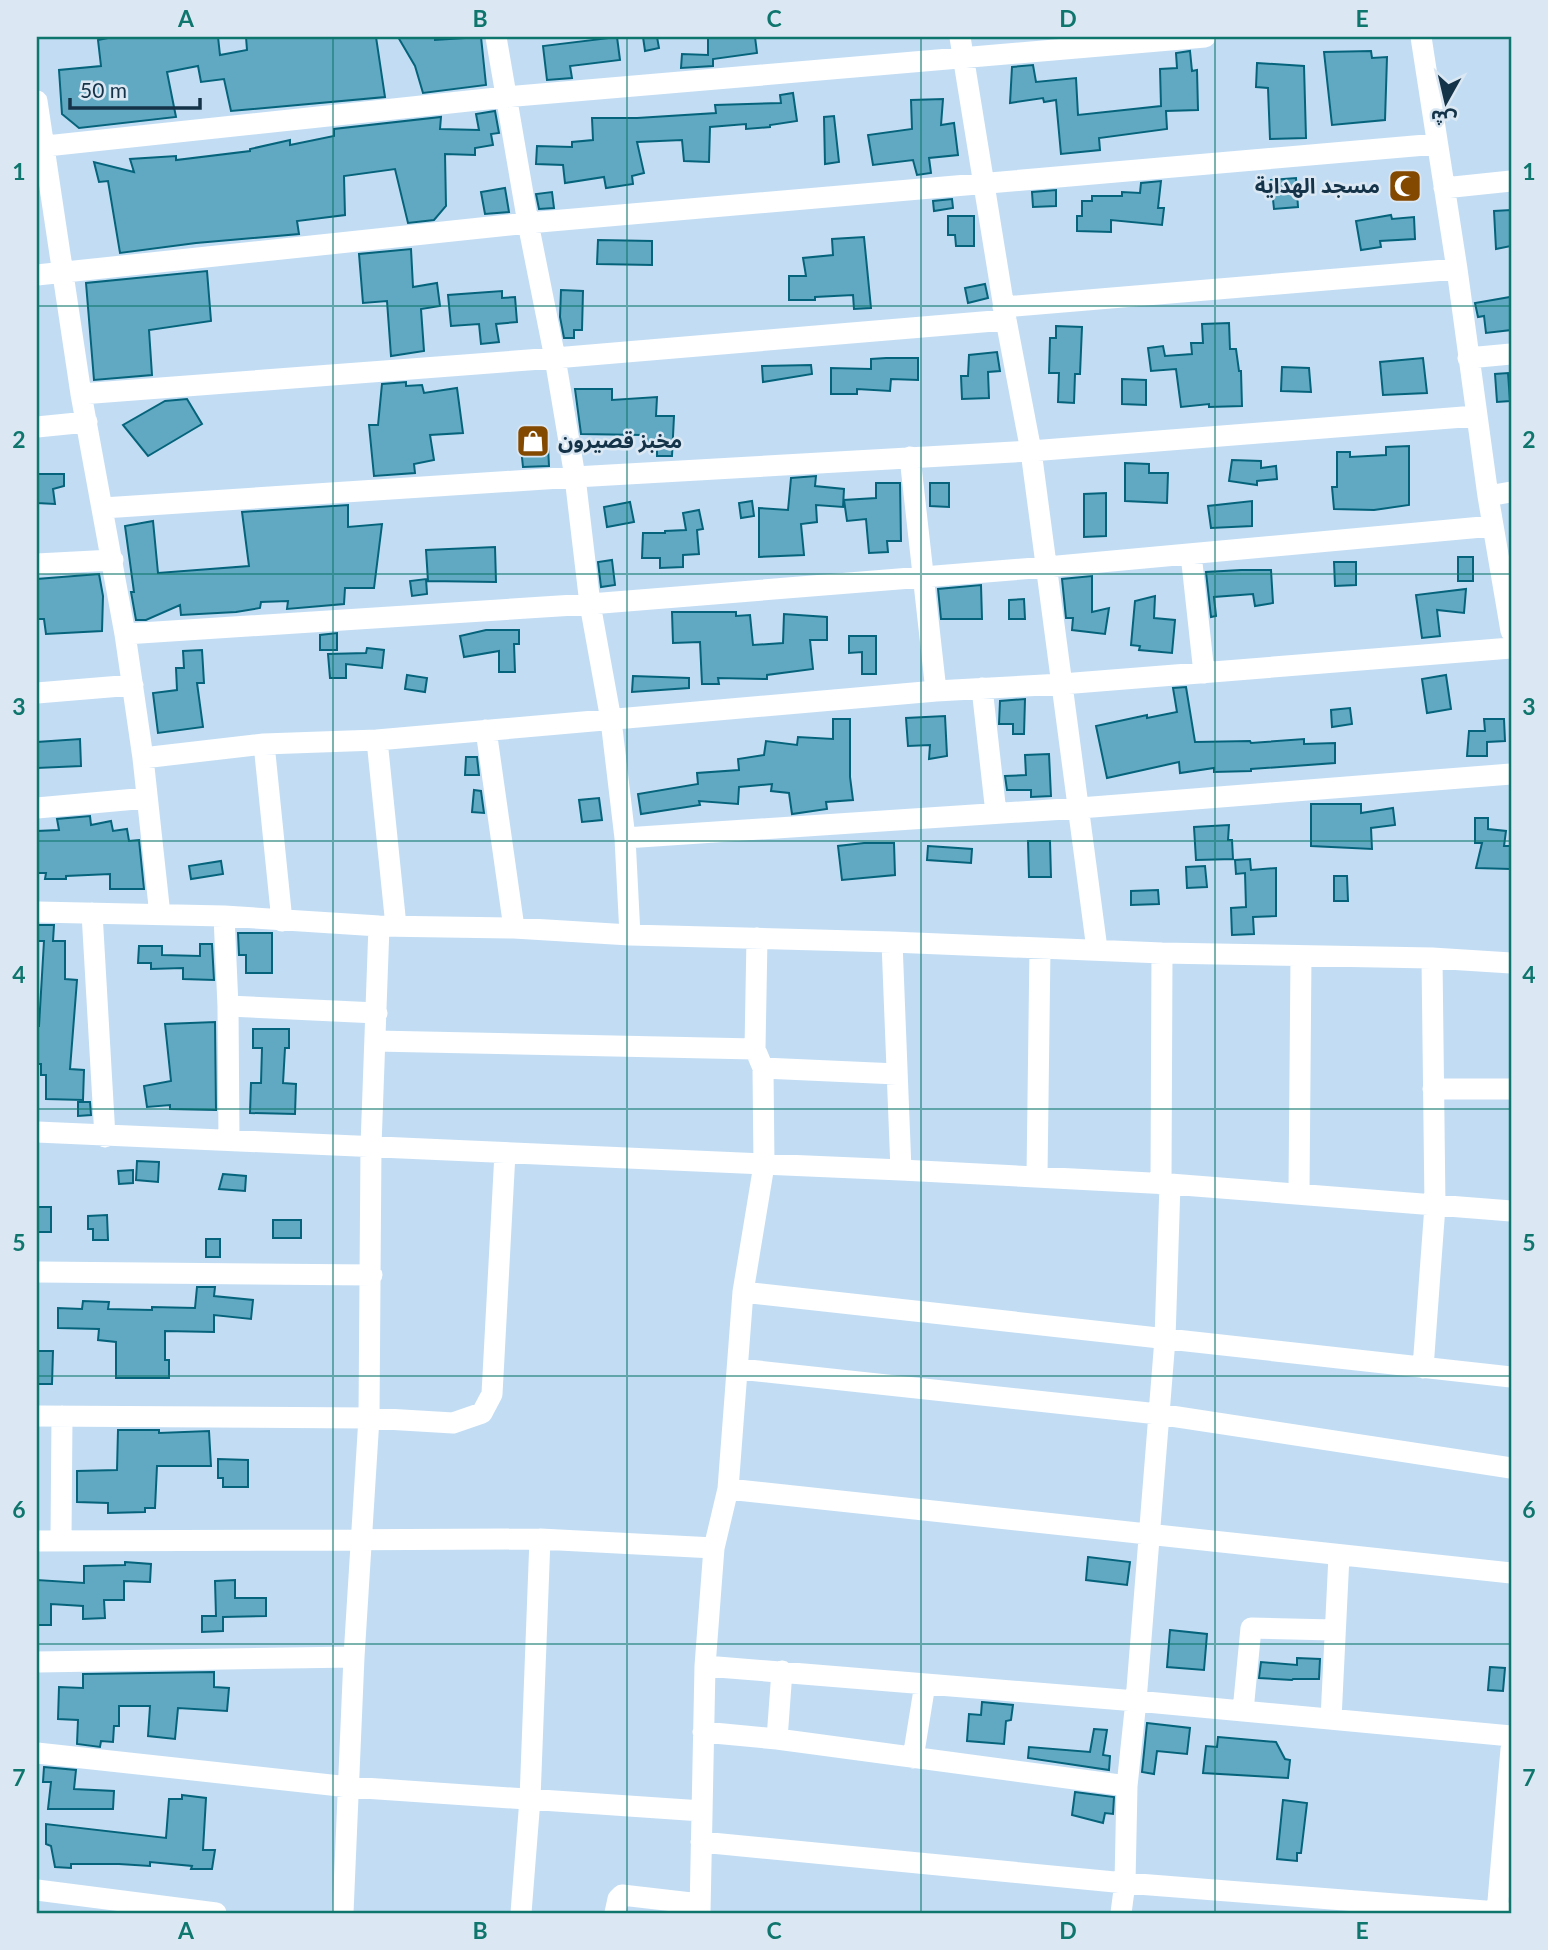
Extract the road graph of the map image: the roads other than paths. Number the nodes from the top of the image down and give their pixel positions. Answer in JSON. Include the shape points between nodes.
{"nodes":[{"id":1,"x":496,"y":37,"type":"edge"},
{"id":2,"x":1205,"y":37,"type":"edge"},
{"id":3,"x":1421,"y":37,"type":"edge"},
{"id":4,"x":962,"y":47,"type":"edge"},
{"id":5,"x":506,"y":97,"type":"junction"},
{"id":6,"x":37,"y":101,"type":"edge"},
{"id":7,"x":1437,"y":144,"type":"junction"},
{"id":8,"x":40,"y":147,"type":"edge"},
{"id":9,"x":1511,"y":181,"type":"edge"},
{"id":10,"x":985,"y":182,"type":"junction"},
{"id":11,"x":1444,"y":188,"type":"junction"},
{"id":12,"x":528,"y":223,"type":"junction"},
{"id":13,"x":1457,"y":269,"type":"junction"},
{"id":14,"x":64,"y":271,"type":"junction"},
{"id":15,"x":37,"y":275,"type":"edge"},
{"id":16,"x":1004,"y":313,"type":"junction"},
{"id":17,"x":1511,"y":354,"type":"edge"},
{"id":18,"x":555,"y":358,"type":"junction"},
{"id":19,"x":1468,"y":358,"type":"junction"},
{"id":20,"x":81,"y":394,"type":"junction"},
{"id":21,"x":1476,"y":416,"type":"junction"},
{"id":22,"x":87,"y":422,"type":"junction"},
{"id":23,"x":37,"y":427,"type":"edge"},
{"id":24,"x":1031,"y":451,"type":"junction"},
{"id":25,"x":909,"y":457,"type":"junction"},
{"id":26,"x":575,"y":477,"type":"junction"},
{"id":27,"x":1511,"y":492,"type":"edge"},
{"id":28,"x":1488,"y":496,"type":"junction"},
{"id":29,"x":103,"y":508,"type":"junction"},
{"id":30,"x":1493,"y":526,"type":"junction"},
{"id":31,"x":1191,"y":554,"type":"junction"},
{"id":32,"x":113,"y":560,"type":"junction"},
{"id":33,"x":37,"y":564,"type":"edge"},
{"id":34,"x":1047,"y":567,"type":"junction"},
{"id":35,"x":924,"y":577,"type":"junction"},
{"id":36,"x":1508,"y":586,"type":"edge"},
{"id":37,"x":590,"y":604,"type":"junction"},
{"id":38,"x":1511,"y":631,"type":"edge"},
{"id":39,"x":125,"y":634,"type":"junction"},
{"id":40,"x":1511,"y":648,"type":"edge"},
{"id":41,"x":1205,"y":673,"type":"junction"},
{"id":42,"x":1062,"y":684,"type":"junction"},
{"id":43,"x":133,"y":685,"type":"junction"},
{"id":44,"x":982,"y":688,"type":"junction"},
{"id":45,"x":936,"y":691,"type":"junction"},
{"id":46,"x":37,"y":693,"type":"edge"},
{"id":47,"x":611,"y":720,"type":"junction"},
{"id":48,"x":486,"y":730,"type":"junction"},
{"id":49,"x":377,"y":740,"type":"junction"},
{"id":50,"x":264,"y":744,"type":"junction"},
{"id":51,"x":143,"y":758,"type":"junction"},
{"id":52,"x":1511,"y":774,"type":"edge"},
{"id":53,"x":148,"y":798,"type":"junction"},
{"id":54,"x":1080,"y":807,"type":"junction"},
{"id":55,"x":37,"y":808,"type":"edge"},
{"id":56,"x":996,"y":813,"type":"junction"},
{"id":57,"x":625,"y":838,"type":"junction"},
{"id":58,"x":37,"y":912,"type":"edge"},
{"id":59,"x":92,"y":913,"type":"junction"},
{"id":60,"x":160,"y":915,"type":"junction"},
{"id":61,"x":223,"y":916,"type":"junction"},
{"id":62,"x":282,"y":922,"type":"junction"},
{"id":63,"x":388,"y":926,"type":"junction"},
{"id":64,"x":514,"y":928,"type":"junction"},
{"id":65,"x":630,"y":935,"type":"junction"},
{"id":66,"x":757,"y":938,"type":"junction"},
{"id":67,"x":892,"y":942,"type":"junction"},
{"id":68,"x":1040,"y":948,"type":"junction"},
{"id":69,"x":1097,"y":949,"type":"junction"},
{"id":70,"x":1162,"y":953,"type":"junction"},
{"id":71,"x":1301,"y":956,"type":"junction"},
{"id":72,"x":1432,"y":958,"type":"junction"},
{"id":73,"x":1511,"y":963,"type":"edge"},
{"id":74,"x":228,"y":1006,"type":"junction"},
{"id":75,"x":377,"y":1013,"type":"junction"},
{"id":76,"x":375,"y":1041,"type":"junction"},
{"id":77,"x":759,"y":1058,"type":"junction"},
{"id":78,"x":897,"y":1074,"type":"junction"},
{"id":79,"x":1433,"y":1089,"type":"junction"},
{"id":80,"x":1511,"y":1089,"type":"edge"},
{"id":81,"x":37,"y":1132,"type":"edge"},
{"id":82,"x":105,"y":1137,"type":"junction"},
{"id":83,"x":229,"y":1140,"type":"junction"},
{"id":84,"x":371,"y":1146,"type":"junction"},
{"id":85,"x":505,"y":1153,"type":"junction"},
{"id":86,"x":764,"y":1165,"type":"junction"},
{"id":87,"x":901,"y":1170,"type":"junction"},
{"id":88,"x":1037,"y":1177,"type":"junction"},
{"id":89,"x":1166,"y":1184,"type":"junction"},
{"id":90,"x":1299,"y":1193,"type":"junction"},
{"id":91,"x":1435,"y":1206,"type":"junction"},
{"id":92,"x":1511,"y":1211,"type":"edge"},
{"id":93,"x":37,"y":1272,"type":"edge"},
{"id":94,"x":372,"y":1275,"type":"junction"},
{"id":95,"x":743,"y":1292,"type":"junction"},
{"id":96,"x":1165,"y":1339,"type":"junction"},
{"id":97,"x":1423,"y":1368,"type":"junction"},
{"id":98,"x":739,"y":1369,"type":"junction"},
{"id":99,"x":1511,"y":1377,"type":"edge"},
{"id":100,"x":1158,"y":1414,"type":"junction"},
{"id":101,"x":37,"y":1416,"type":"edge"},
{"id":102,"x":62,"y":1416,"type":"junction"},
{"id":103,"x":369,"y":1418,"type":"junction"},
{"id":104,"x":1511,"y":1468,"type":"edge"},
{"id":105,"x":728,"y":1489,"type":"junction"},
{"id":106,"x":1148,"y":1535,"type":"junction"},
{"id":107,"x":362,"y":1538,"type":"junction"},
{"id":108,"x":540,"y":1539,"type":"junction"},
{"id":109,"x":61,"y":1540,"type":"junction"},
{"id":110,"x":37,"y":1541,"type":"edge"},
{"id":111,"x":714,"y":1548,"type":"junction"},
{"id":112,"x":1339,"y":1556,"type":"junction"},
{"id":113,"x":1511,"y":1573,"type":"edge"},
{"id":114,"x":1334,"y":1630,"type":"junction"},
{"id":115,"x":354,"y":1657,"type":"junction"},
{"id":116,"x":37,"y":1662,"type":"edge"},
{"id":117,"x":705,"y":1666,"type":"junction"},
{"id":118,"x":782,"y":1671,"type":"junction"},
{"id":119,"x":925,"y":1684,"type":"junction"},
{"id":120,"x":1136,"y":1701,"type":"junction"},
{"id":121,"x":1243,"y":1711,"type":"junction"},
{"id":122,"x":1331,"y":1719,"type":"junction"},
{"id":123,"x":703,"y":1732,"type":"junction"},
{"id":124,"x":1511,"y":1736,"type":"edge"},
{"id":125,"x":777,"y":1738,"type":"junction"},
{"id":126,"x":1511,"y":1749,"type":"edge"},
{"id":127,"x":37,"y":1753,"type":"edge"},
{"id":128,"x":913,"y":1758,"type":"junction"},
{"id":129,"x":1127,"y":1786,"type":"junction"},
{"id":130,"x":349,"y":1787,"type":"junction"},
{"id":131,"x":530,"y":1799,"type":"junction"},
{"id":132,"x":702,"y":1811,"type":"junction"},
{"id":133,"x":701,"y":1842,"type":"junction"},
{"id":134,"x":1125,"y":1883,"type":"junction"},
{"id":135,"x":37,"y":1890,"type":"edge"},
{"id":136,"x":700,"y":1908,"type":"edge"},
{"id":137,"x":216,"y":1913,"type":"edge"},
{"id":138,"x":343,"y":1913,"type":"edge"},
{"id":139,"x":521,"y":1913,"type":"edge"},
{"id":140,"x":615,"y":1913,"type":"edge"},
{"id":141,"x":1121,"y":1913,"type":"edge"},
{"id":142,"x":1497,"y":1913,"type":"edge"},
{"id":143,"x":1511,"y":1913,"type":"edge"}],
"edges":[{"from":1,"to":5,"type":"street"},
{"from":2,"to":4,"type":"street"},
{"from":3,"to":7,"type":"street"},
{"from":4,"to":5,"type":"street"},
{"from":4,"to":10,"type":"street"},
{"from":5,"to":8,"type":"street"},
{"from":5,"to":12,"type":"street"},
{"from":6,"to":8,"type":"street"},
{"from":7,"to":10,"type":"street"},
{"from":7,"to":11,"type":"street"},
{"from":8,"to":14,"type":"street"},
{"from":9,"to":11,"type":"street"},
{"from":10,"to":12,"type":"street"},
{"from":10,"to":16,"type":"street"},
{"from":11,"to":13,"type":"street"},
{"from":12,"to":14,"type":"street"},
{"from":12,"to":18,"type":"street"},
{"from":13,"to":16,"type":"street"},
{"from":13,"to":19,"type":"street"},
{"from":14,"to":15,"type":"street"},
{"from":14,"to":20,"type":"street"},
{"from":16,"to":18,"type":"street"},
{"from":16,"to":24,"type":"street"},
{"from":17,"to":19,"type":"street"},
{"from":18,"to":20,"type":"street"},
{"from":18,"to":26,"type":"street"},
{"from":19,"to":21,"type":"street"},
{"from":20,"to":22,"type":"street"},
{"from":21,"to":24,"type":"street"},
{"from":21,"to":28,"type":"street"},
{"from":22,"to":23,"type":"street"},
{"from":22,"to":29,"type":"street"},
{"from":24,"to":25,"type":"street"},
{"from":24,"to":34,"type":"street"},
{"from":25,"to":26,"type":"street"},
{"from":25,"to":35,"type":"street"},
{"from":26,"to":29,"type":"street"},
{"from":26,"to":37,"type":"street"},
{"from":27,"to":28,"type":"street"},
{"from":28,"to":30,"type":"street"},
{"from":29,"to":32,"type":"street"},
{"from":30,"to":31,"type":"street"},
{"from":30,"to":36,"type":"street"},
{"from":31,"to":34,"type":"street"},
{"from":31,"to":41,"type":"street"},
{"from":32,"to":33,"type":"street"},
{"from":32,"to":39,"type":"street"},
{"from":34,"to":35,"type":"street"},
{"from":34,"to":42,"type":"street"},
{"from":35,"to":37,"type":"street"},
{"from":35,"to":45,"type":"street"},
{"from":36,"to":38,"type":"street"},
{"from":37,"to":39,"type":"street"},
{"from":37,"to":47,"type":"street"},
{"from":39,"to":43,"type":"street"},
{"from":40,"to":41,"type":"street"},
{"from":41,"to":42,"type":"street"},
{"from":42,"to":44,"type":"street"},
{"from":42,"to":54,"type":"street"},
{"from":43,"to":46,"type":"street"},
{"from":43,"to":51,"type":"street"},
{"from":44,"to":45,"type":"street"},
{"from":44,"to":56,"type":"street"},
{"from":45,"to":47,"type":"street"},
{"from":47,"to":48,"type":"street"},
{"from":47,"to":57,"type":"street"},
{"from":48,"to":49,"type":"street"},
{"from":48,"to":64,"type":"street"},
{"from":49,"to":50,"type":"street"},
{"from":49,"to":63,"type":"street"},
{"from":50,"to":51,"type":"street"},
{"from":50,"to":62,"type":"street"},
{"from":51,"to":53,"type":"street"},
{"from":52,"to":54,"type":"street"},
{"from":53,"to":55,"type":"street"},
{"from":53,"to":60,"type":"street"},
{"from":54,"to":56,"type":"street"},
{"from":54,"to":69,"type":"street"},
{"from":56,"to":57,"type":"street"},
{"from":57,"to":65,"type":"street"},
{"from":58,"to":59,"type":"street"},
{"from":59,"to":60,"type":"street"},
{"from":59,"to":82,"type":"street"},
{"from":60,"to":61,"type":"street"},
{"from":61,"to":62,"type":"street"},
{"from":61,"to":74,"type":"street"},
{"from":62,"to":63,"type":"street"},
{"from":63,"to":64,"type":"street"},
{"from":63,"to":75,"type":"street"},
{"from":64,"to":65,"type":"street"},
{"from":65,"to":66,"type":"street"},
{"from":66,"to":67,"type":"street"},
{"from":66,"to":77,"type":"street"},
{"from":67,"to":68,"type":"street"},
{"from":67,"to":78,"type":"street"},
{"from":68,"to":69,"type":"street"},
{"from":68,"to":88,"type":"street"},
{"from":69,"to":70,"type":"street"},
{"from":70,"to":71,"type":"street"},
{"from":70,"to":89,"type":"street"},
{"from":71,"to":72,"type":"street"},
{"from":71,"to":90,"type":"street"},
{"from":72,"to":73,"type":"street"},
{"from":72,"to":79,"type":"street"},
{"from":74,"to":75,"type":"street"},
{"from":74,"to":83,"type":"street"},
{"from":75,"to":76,"type":"street"},
{"from":76,"to":77,"type":"street"},
{"from":76,"to":84,"type":"street"},
{"from":77,"to":78,"type":"street"},
{"from":77,"to":86,"type":"street"},
{"from":78,"to":87,"type":"street"},
{"from":79,"to":80,"type":"street"},
{"from":79,"to":91,"type":"street"},
{"from":81,"to":82,"type":"street"},
{"from":82,"to":83,"type":"street"},
{"from":83,"to":84,"type":"street"},
{"from":84,"to":85,"type":"street"},
{"from":84,"to":94,"type":"street"},
{"from":85,"to":86,"type":"street"},
{"from":85,"to":103,"type":"street","via":[[492,1394],[481,1413],[453,1423]]},
{"from":86,"to":87,"type":"street"},
{"from":86,"to":95,"type":"street"},
{"from":87,"to":88,"type":"street"},
{"from":88,"to":89,"type":"street"},
{"from":89,"to":90,"type":"street"},
{"from":89,"to":96,"type":"street"},
{"from":90,"to":91,"type":"street"},
{"from":91,"to":92,"type":"street"},
{"from":91,"to":97,"type":"street"},
{"from":93,"to":94,"type":"street"},
{"from":94,"to":103,"type":"street"},
{"from":95,"to":96,"type":"street"},
{"from":95,"to":98,"type":"street"},
{"from":96,"to":97,"type":"street"},
{"from":96,"to":100,"type":"street"},
{"from":97,"to":99,"type":"street"},
{"from":98,"to":100,"type":"street"},
{"from":98,"to":105,"type":"street"},
{"from":100,"to":104,"type":"street"},
{"from":100,"to":106,"type":"street"},
{"from":101,"to":102,"type":"street"},
{"from":102,"to":103,"type":"street"},
{"from":102,"to":109,"type":"street"},
{"from":103,"to":107,"type":"street"},
{"from":105,"to":106,"type":"street"},
{"from":105,"to":111,"type":"street"},
{"from":106,"to":112,"type":"street"},
{"from":106,"to":120,"type":"street"},
{"from":107,"to":108,"type":"street"},
{"from":107,"to":109,"type":"street"},
{"from":107,"to":115,"type":"street"},
{"from":108,"to":111,"type":"street"},
{"from":108,"to":131,"type":"street"},
{"from":109,"to":110,"type":"street"},
{"from":111,"to":117,"type":"street"},
{"from":112,"to":113,"type":"street"},
{"from":112,"to":114,"type":"street"},
{"from":114,"to":121,"type":"street","via":[[1251,1628]]},
{"from":114,"to":122,"type":"street"},
{"from":115,"to":116,"type":"street"},
{"from":115,"to":130,"type":"street"},
{"from":117,"to":118,"type":"street"},
{"from":117,"to":123,"type":"street"},
{"from":118,"to":119,"type":"street"},
{"from":118,"to":125,"type":"street"},
{"from":119,"to":120,"type":"street"},
{"from":119,"to":128,"type":"street"},
{"from":120,"to":121,"type":"street"},
{"from":120,"to":129,"type":"street"},
{"from":121,"to":122,"type":"street"},
{"from":122,"to":124,"type":"street"},
{"from":123,"to":125,"type":"street"},
{"from":123,"to":132,"type":"street"},
{"from":125,"to":128,"type":"street"},
{"from":126,"to":142,"type":"street"},
{"from":127,"to":130,"type":"street"},
{"from":128,"to":129,"type":"street"},
{"from":129,"to":134,"type":"street"},
{"from":130,"to":131,"type":"street"},
{"from":130,"to":138,"type":"street"},
{"from":131,"to":132,"type":"street"},
{"from":131,"to":139,"type":"street"},
{"from":132,"to":133,"type":"street"},
{"from":133,"to":134,"type":"street"},
{"from":133,"to":136,"type":"street"},
{"from":134,"to":141,"type":"street"},
{"from":134,"to":142,"type":"street"},
{"from":135,"to":137,"type":"street"},
{"from":136,"to":140,"type":"street","via":[[622,1895]]},
{"from":142,"to":143,"type":"street"}]}
